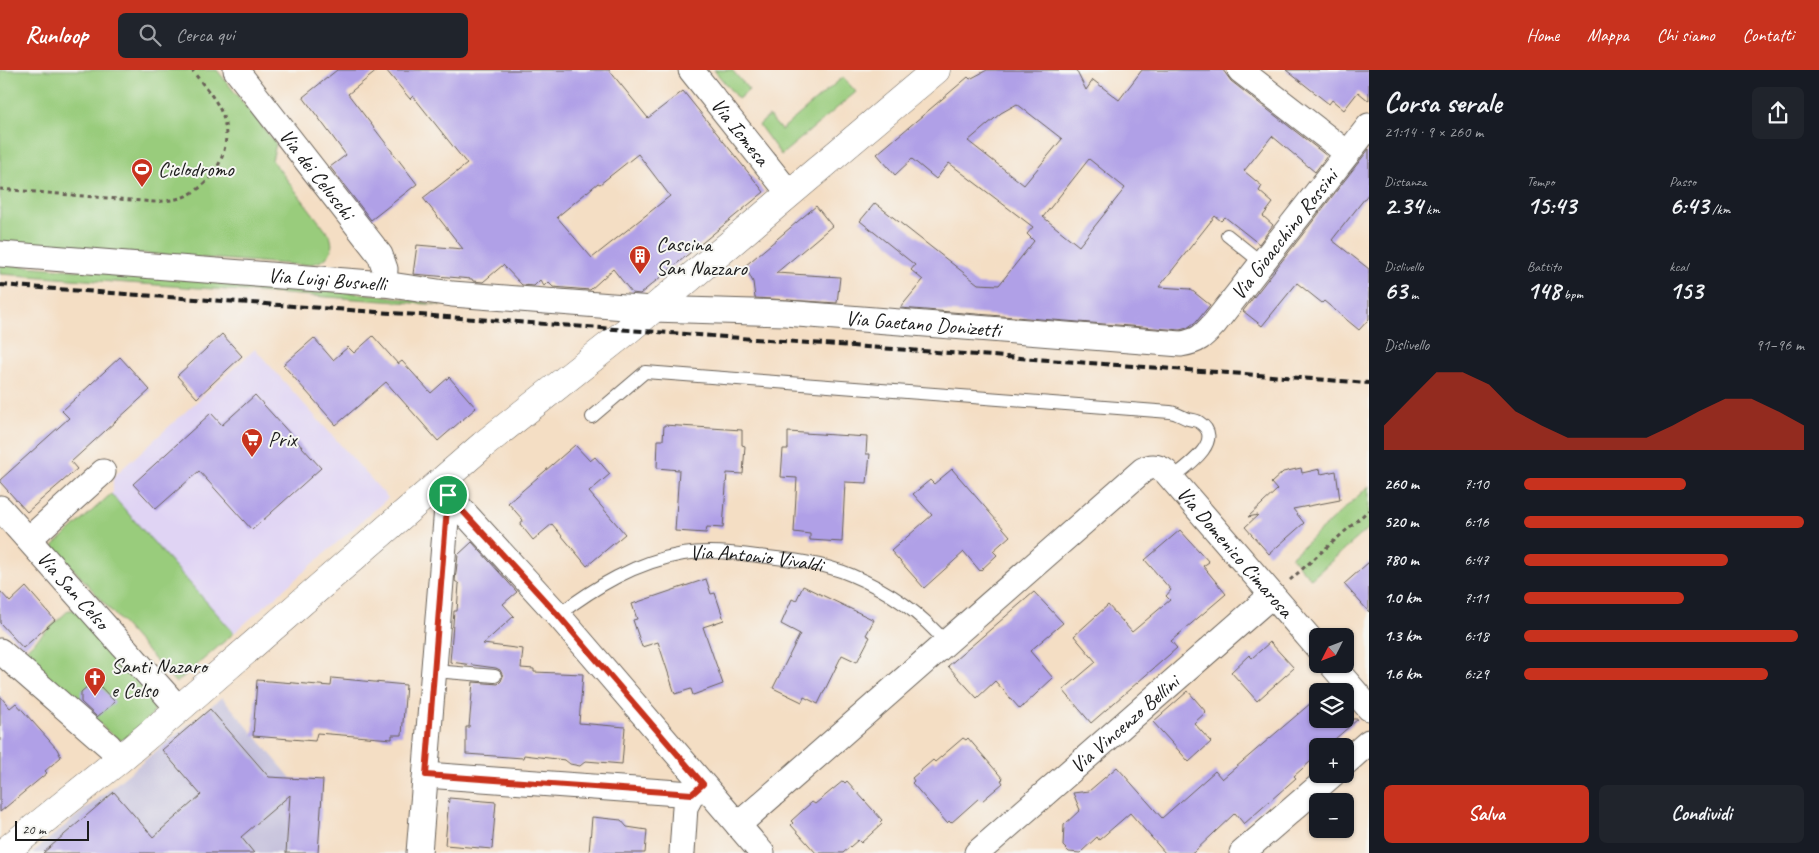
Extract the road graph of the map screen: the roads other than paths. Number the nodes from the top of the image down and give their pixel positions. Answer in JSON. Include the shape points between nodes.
{"nodes":[{"id":1,"x":236,"y":70,"type":"edge"},
{"id":2,"x":691,"y":70,"type":"edge"},
{"id":3,"x":936,"y":70,"type":"edge"},
{"id":4,"x":1240,"y":70,"type":"edge"},
{"id":5,"x":1369,"y":126,"type":"edge"},
{"id":6,"x":1347,"y":154,"type":"junction"},
{"id":7,"x":789,"y":193,"type":"junction"},
{"id":8,"x":1227,"y":235,"type":"dead end"},
{"id":9,"x":0,"y":254,"type":"edge"},
{"id":10,"x":1262,"y":263,"type":"junction"},
{"id":11,"x":384,"y":284,"type":"junction"},
{"id":12,"x":652,"y":309,"type":"junction"},
{"id":13,"x":1195,"y":342,"type":"joint"},
{"id":14,"x":592,"y":417,"type":"dead end"},
{"id":15,"x":103,"y":472,"type":"dead end"},
{"id":16,"x":1172,"y":478,"type":"junction"},
{"id":17,"x":443,"y":489,"type":"junction"},
{"id":18,"x":0,"y":508,"type":"edge"},
{"id":19,"x":29,"y":539,"type":"junction"},
{"id":20,"x":1272,"y":595,"type":"junction"},
{"id":21,"x":558,"y":615,"type":"junction"},
{"id":22,"x":1309,"y":638,"type":"edge"},
{"id":23,"x":946,"y":643,"type":"junction"},
{"id":24,"x":0,"y":651,"type":"edge"},
{"id":25,"x":434,"y":671,"type":"junction"},
{"id":26,"x":1339,"y":673,"type":"edge"},
{"id":27,"x":495,"y":676,"type":"dead end"},
{"id":28,"x":1369,"y":708,"type":"edge"},
{"id":29,"x":179,"y":709,"type":"junction"},
{"id":30,"x":1369,"y":742,"type":"edge"},
{"id":31,"x":1354,"y":755,"type":"edge"},
{"id":32,"x":120,"y":759,"type":"junction"},
{"id":33,"x":426,"y":775,"type":"junction"},
{"id":34,"x":1323,"y":783,"type":"edge"},
{"id":35,"x":697,"y":789,"type":"junction"},
{"id":36,"x":738,"y":825,"type":"junction"},
{"id":37,"x":3,"y":853,"type":"edge"},
{"id":38,"x":420,"y":853,"type":"edge"},
{"id":39,"x":682,"y":853,"type":"edge"},
{"id":40,"x":762,"y":853,"type":"edge"},
{"id":41,"x":977,"y":853,"type":"edge"},
{"id":42,"x":1242,"y":853,"type":"edge"}],
"edges":[{"from":1,"to":11,"type":"street","name":"Via dei Celuschi","via":[[380,255],[386,269]]},
{"from":2,"to":7,"type":"street","name":"Via Icmesa"},
{"from":3,"to":7,"type":"street"},
{"from":4,"to":6,"type":"street"},
{"from":5,"to":6,"type":"street","name":"Via Gioacchino Rossini"},
{"from":6,"to":10,"type":"street","name":"Via Gioacchino Rossini"},
{"from":7,"to":12,"type":"street"},
{"from":8,"to":10,"type":"lane"},
{"from":9,"to":11,"type":"street","name":"Via Luigi Busnelli"},
{"from":10,"to":13,"type":"street","name":"Via Gioacchino Rossini","via":[[1215,323]]},
{"from":11,"to":12,"type":"street","name":"Via Luigi Busnelli","via":[[452,294]]},
{"from":12,"to":13,"type":"street","name":"Via Gaetano Donizetti","via":[[785,313],[1181,344]]},
{"from":12,"to":17,"type":"street","via":[[503,428]]},
{"from":14,"to":16,"type":"lane","via":[[646,372],[1170,412],[1200,422],[1206,428],[1208,438],[1200,455]]},
{"from":15,"to":19,"type":"street","name":"Via San Celso"},
{"from":16,"to":20,"type":"street","name":"Via Domenico Cimarosa"},
{"from":16,"to":23,"type":"street","via":[[1155,466],[1143,470]]},
{"from":17,"to":21,"type":"street"},
{"from":17,"to":25,"type":"street"},
{"from":17,"to":29,"type":"street"},
{"from":18,"to":19,"type":"street","name":"Via San Celso"},
{"from":19,"to":29,"type":"street","name":"Via San Celso"},
{"from":20,"to":22,"type":"street","name":"Via Domenico Cimarosa"},
{"from":20,"to":41,"type":"street","name":"Via Vincenzo Bellini"},
{"from":21,"to":23,"type":"lane","name":"Via Antonio Vivaldi","via":[[608,580],[680,554],[707,550],[798,560],[850,574],[896,597],[936,630]]},
{"from":21,"to":35,"type":"street"},
{"from":23,"to":36,"type":"street"},
{"from":24,"to":32,"type":"street"},
{"from":25,"to":27,"type":"lane"},
{"from":25,"to":33,"type":"street"},
{"from":26,"to":28,"type":"street"},
{"from":29,"to":32,"type":"street"},
{"from":30,"to":31,"type":"street"},
{"from":32,"to":37,"type":"street"},
{"from":33,"to":35,"type":"street"},
{"from":33,"to":38,"type":"street"},
{"from":34,"to":42,"type":"street"},
{"from":35,"to":36,"type":"street"},
{"from":35,"to":39,"type":"street","via":[[688,800],[684,813]]},
{"from":36,"to":40,"type":"street"}]}
